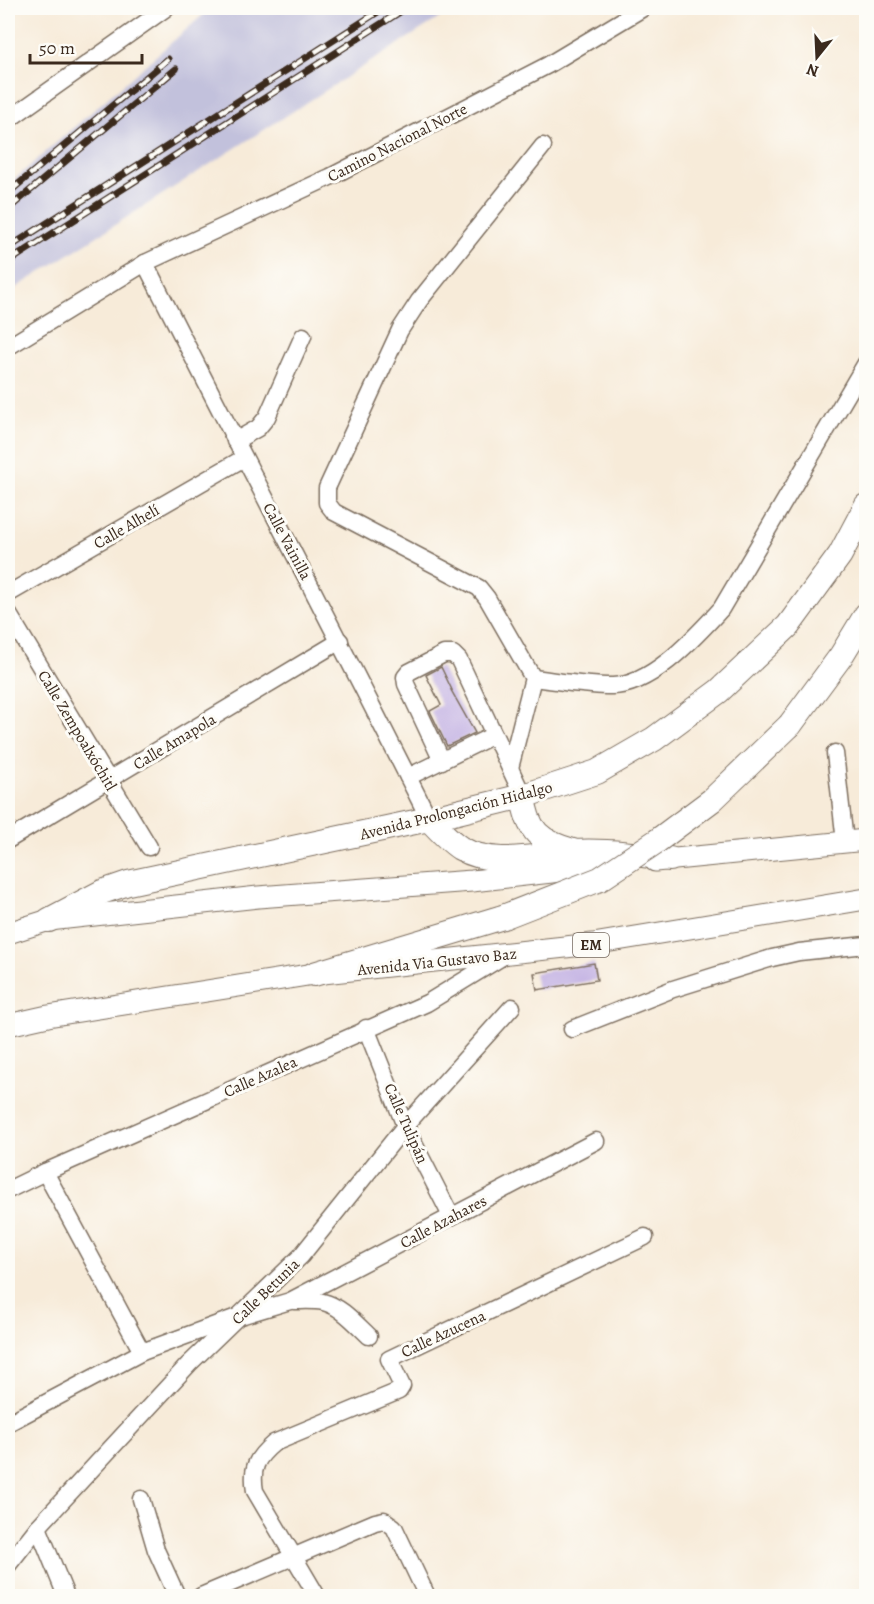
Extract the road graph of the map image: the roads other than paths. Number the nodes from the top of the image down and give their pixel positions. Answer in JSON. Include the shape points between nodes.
{"nodes":[{"id":1,"x":166,"y":8,"type":"edge"},
{"id":2,"x":643,"y":8,"type":"edge"},
{"id":3,"x":8,"y":119,"type":"edge"},
{"id":4,"x":543,"y":146,"type":"dead end"},
{"id":5,"x":145,"y":263,"type":"junction"},
{"id":6,"x":303,"y":336,"type":"dead end"},
{"id":7,"x":8,"y":347,"type":"edge"},
{"id":8,"x":866,"y":363,"type":"edge"},
{"id":9,"x":235,"y":441,"type":"junction"},
{"id":10,"x":244,"y":458,"type":"junction"},
{"id":11,"x":867,"y":506,"type":"edge"},
{"id":12,"x":8,"y":594,"type":"edge"},
{"id":13,"x":8,"y":613,"type":"edge"},
{"id":14,"x":867,"y":615,"type":"edge"},
{"id":15,"x":340,"y":641,"type":"junction"},
{"id":16,"x":533,"y":678,"type":"junction"},
{"id":17,"x":494,"y":735,"type":"junction"},
{"id":18,"x":836,"y":753,"type":"dead end"},
{"id":19,"x":442,"y":761,"type":"junction"},
{"id":20,"x":510,"y":768,"type":"junction"},
{"id":21,"x":408,"y":777,"type":"junction"},
{"id":22,"x":109,"y":780,"type":"junction"},
{"id":23,"x":523,"y":796,"type":"junction"},
{"id":24,"x":429,"y":819,"type":"junction"},
{"id":25,"x":8,"y":840,"type":"edge"},
{"id":26,"x":867,"y":840,"type":"edge"},
{"id":27,"x":845,"y":842,"type":"junction"},
{"id":28,"x":148,"y":847,"type":"dead end"},
{"id":29,"x":575,"y":852,"type":"junction"},
{"id":30,"x":670,"y":859,"type":"junction"},
{"id":31,"x":867,"y":899,"type":"edge"},
{"id":32,"x":48,"y":920,"type":"junction"},
{"id":33,"x":8,"y":933,"type":"edge"},
{"id":34,"x":867,"y":945,"type":"edge"},
{"id":35,"x":508,"y":954,"type":"junction"},
{"id":36,"x":314,"y":975,"type":"junction"},
{"id":37,"x":512,"y":1007,"type":"dead end"},
{"id":38,"x":8,"y":1025,"type":"edge"},
{"id":39,"x":366,"y":1028,"type":"junction"},
{"id":40,"x":573,"y":1029,"type":"dead end"},
{"id":41,"x":405,"y":1126,"type":"junction"},
{"id":42,"x":596,"y":1141,"type":"dead end"},
{"id":43,"x":45,"y":1172,"type":"junction"},
{"id":44,"x":8,"y":1190,"type":"edge"},
{"id":45,"x":451,"y":1216,"type":"junction"},
{"id":46,"x":645,"y":1237,"type":"dead end"},
{"id":47,"x":290,"y":1302,"type":"junction"},
{"id":48,"x":237,"y":1317,"type":"junction"},
{"id":49,"x":369,"y":1336,"type":"dead end"},
{"id":50,"x":141,"y":1352,"type":"junction"},
{"id":51,"x":8,"y":1423,"type":"edge"},
{"id":52,"x":141,"y":1499,"type":"dead end"},
{"id":53,"x":38,"y":1527,"type":"junction"},
{"id":54,"x":295,"y":1557,"type":"junction"},
{"id":55,"x":8,"y":1565,"type":"edge"},
{"id":56,"x":66,"y":1596,"type":"edge"},
{"id":57,"x":177,"y":1596,"type":"edge"},
{"id":58,"x":201,"y":1596,"type":"edge"},
{"id":59,"x":317,"y":1596,"type":"edge"},
{"id":60,"x":427,"y":1596,"type":"edge"}],
"edges":[{"from":1,"to":3,"type":"street"},
{"from":2,"to":5,"type":"street","name":"Camino Nacional Norte","via":[[548,65],[330,177]]},
{"from":4,"to":16,"type":"street","via":[[400,330],[327,488],[327,503],[334,512],[479,588]]},
{"from":5,"to":7,"type":"street","name":"Camino Nacional Norte"},
{"from":5,"to":9,"type":"street","name":"Calle Vainilla"},
{"from":6,"to":9,"type":"street","via":[[267,417],[258,428]]},
{"from":8,"to":16,"type":"street","via":[[721,609],[688,644],[637,681],[613,687]]},
{"from":9,"to":10,"type":"street","name":"Calle Vainilla"},
{"from":10,"to":12,"type":"street","name":"Calle Alhelí"},
{"from":10,"to":15,"type":"street","name":"Calle Vainilla"},
{"from":11,"to":23,"type":"highway","name":"Avenida Prolongación Hidalgo","via":[[840,555],[788,626],[719,691],[654,739],[597,772]]},
{"from":13,"to":22,"type":"street","name":"Calle Zempoalxóchitl"},
{"from":14,"to":36,"type":"highway","bridge":true,"via":[[842,656],[790,725],[712,800],[600,879],[503,917]]},
{"from":15,"to":21,"type":"street","name":"Calle Vainilla"},
{"from":15,"to":22,"type":"street","name":"Calle Amapola"},
{"from":16,"to":20,"type":"street"},
{"from":17,"to":19,"type":"street"},
{"from":17,"to":19,"type":"street","via":[[459,660],[453,654],[444,654],[405,677]]},
{"from":17,"to":20,"type":"street"},
{"from":18,"to":27,"type":"street"},
{"from":19,"to":21,"type":"street"},
{"from":20,"to":23,"type":"street"},
{"from":21,"to":24,"type":"street","name":"Calle Vainilla"},
{"from":22,"to":25,"type":"street","name":"Calle Amapola"},
{"from":22,"to":28,"type":"street","name":"Calle Zempoalxóchitl"},
{"from":23,"to":24,"type":"highway","name":"Avenida Prolongación Hidalgo"},
{"from":23,"to":29,"type":"highway","via":[[530,825],[538,834],[546,842]]},
{"from":24,"to":29,"type":"highway","via":[[460,848],[491,859]]},
{"from":24,"to":32,"type":"highway","name":"Avenida Prolongación Hidalgo","via":[[128,883]]},
{"from":26,"to":27,"type":"main road"},
{"from":27,"to":30,"type":"main road"},
{"from":29,"to":30,"type":"highway","via":[[625,852]]},
{"from":30,"to":32,"type":"main road"},
{"from":31,"to":35,"type":"main road","name":"Avenida Via Gustavo Baz","number":"EM"},
{"from":32,"to":33,"type":"main road"},
{"from":34,"to":40,"type":"street","via":[[772,958],[673,989]]},
{"from":35,"to":36,"type":"main road","name":"Avenida Via Gustavo Baz","number":"EM"},
{"from":35,"to":39,"type":"street","name":"Calle Azalea","via":[[427,1003]]},
{"from":36,"to":38,"type":"main road","name":"Avenida Via Gustavo Baz","number":"EM"},
{"from":37,"to":41,"type":"street","name":"Calle Betunia"},
{"from":39,"to":41,"type":"street","name":"Calle Tulipán"},
{"from":39,"to":43,"type":"street","name":"Calle Azalea"},
{"from":41,"to":45,"type":"street","name":"Calle Tulipán"},
{"from":41,"to":48,"type":"street","name":"Calle Betunia","via":[[301,1256]]},
{"from":42,"to":45,"type":"street","name":"Calle Azahares"},
{"from":43,"to":44,"type":"street","name":"Calle Azalea"},
{"from":43,"to":50,"type":"street"},
{"from":45,"to":47,"type":"street","name":"Calle Azahares"},
{"from":46,"to":54,"type":"street","name":"Calle Azucena","via":[[389,1359],[401,1381],[399,1391],[274,1443],[266,1450],[255,1463],[255,1491]]},
{"from":47,"to":48,"type":"street","name":"Calle Azahares"},
{"from":47,"to":49,"type":"street","name":"Calle Azahares","via":[[315,1301],[336,1307]]},
{"from":48,"to":50,"type":"street","name":"Calle Azahares"},
{"from":48,"to":53,"type":"street","name":"Calle Betunia"},
{"from":50,"to":51,"type":"street","name":"Calle Azahares"},
{"from":52,"to":57,"type":"street","via":[[156,1550]]},
{"from":53,"to":55,"type":"street","name":"Calle Betunia"},
{"from":53,"to":56,"type":"street"},
{"from":54,"to":58,"type":"street"},
{"from":54,"to":59,"type":"street"},
{"from":54,"to":60,"type":"street","via":[[384,1520],[394,1527]]}]}
